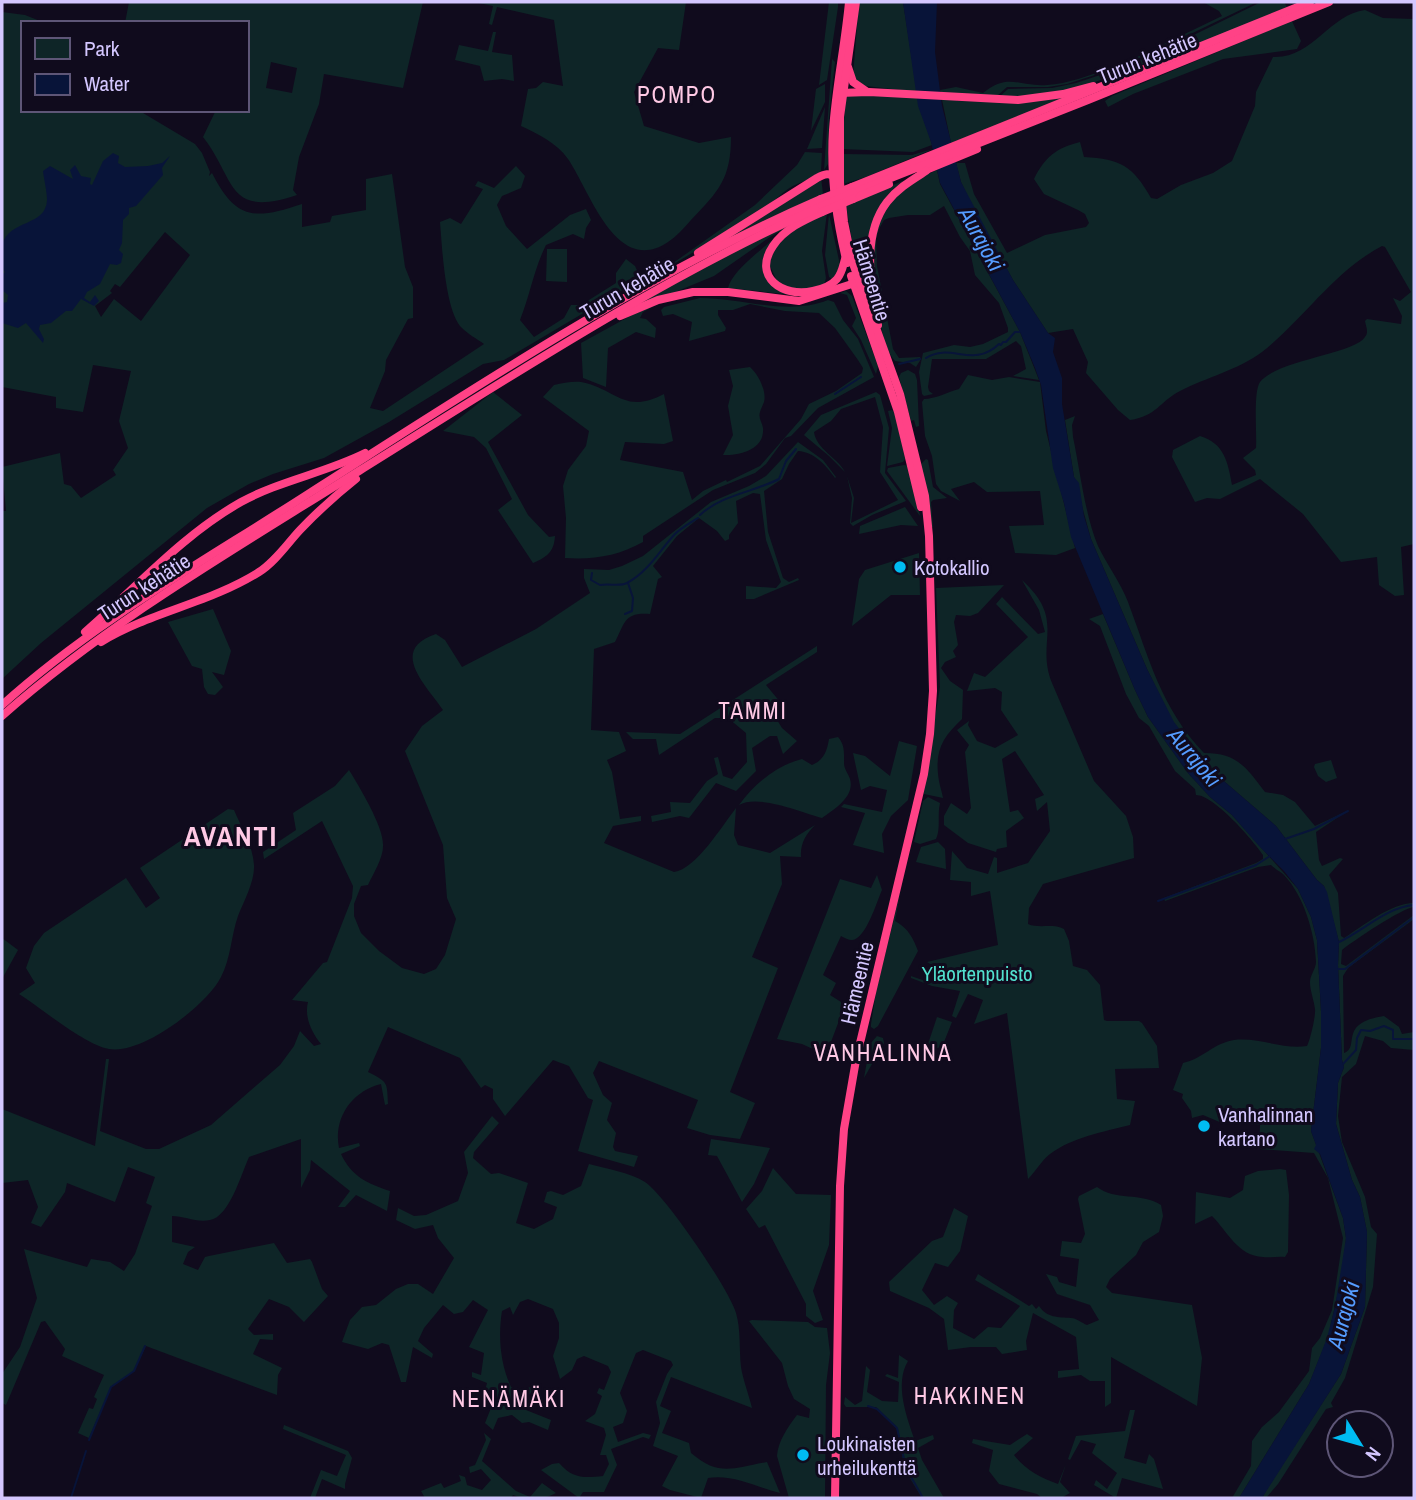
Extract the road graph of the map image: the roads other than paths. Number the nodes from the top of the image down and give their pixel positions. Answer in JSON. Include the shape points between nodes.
{"nodes":[{"id":1,"x":849,"y":2,"type":"edge"},
{"id":2,"x":856,"y":2,"type":"edge"},
{"id":3,"x":1310,"y":2,"type":"edge"},
{"id":4,"x":1329,"y":2,"type":"edge"},
{"id":5,"x":847,"y":64,"type":"junction"},
{"id":6,"x":1119,"y":79,"type":"junction"},
{"id":7,"x":869,"y":92,"type":"junction"},
{"id":8,"x":840,"y":93,"type":"junction"},
{"id":9,"x":963,"y":149,"type":"junction"},
{"id":10,"x":924,"y":165,"type":"junction"},
{"id":11,"x":826,"y":175,"type":"junction"},
{"id":12,"x":840,"y":183,"type":"junction"},
{"id":13,"x":822,"y":206,"type":"junction"},
{"id":14,"x":845,"y":256,"type":"junction"},
{"id":15,"x":674,"y":271,"type":"junction"},
{"id":16,"x":855,"y":282,"type":"junction"},
{"id":17,"x":579,"y":335,"type":"junction"},
{"id":18,"x":880,"y":342,"type":"junction"},
{"id":19,"x":414,"y":427,"type":"junction"},
{"id":20,"x":387,"y":454,"type":"junction"},
{"id":21,"x":252,"y":535,"type":"junction"},
{"id":22,"x":236,"y":544,"type":"junction"},
{"id":23,"x":929,"y":562,"type":"junction"},
{"id":24,"x":33,"y":678,"type":"junction"},
{"id":25,"x":24,"y":696,"type":"junction"},
{"id":26,"x":2,"y":705,"type":"edge"},
{"id":27,"x":2,"y":716,"type":"edge"},
{"id":28,"x":835,"y":1498,"type":"edge"}],
"edges":[{"from":1,"to":8,"type":"highway","name":"Hämeentie"},
{"from":2,"to":5,"type":"highway","name":"Hämeentie"},
{"from":3,"to":6,"type":"highway","name":"Turun kehätie"},
{"from":4,"to":9,"type":"highway","name":"Turun kehätie"},
{"from":5,"to":7,"type":"highway","via":[[853,82]]},
{"from":5,"to":8,"type":"highway","name":"Hämeentie"},
{"from":6,"to":7,"type":"highway","via":[[1036,99]]},
{"from":6,"to":9,"type":"highway","name":"Turun kehätie"},
{"from":7,"to":8,"type":"highway"},
{"from":8,"to":11,"type":"highway","name":"Hämeentie"},
{"from":8,"to":12,"type":"highway","name":"Hämeentie"},
{"from":9,"to":10,"type":"highway","name":"Turun kehätie"},
{"from":10,"to":13,"type":"highway","name":"Turun kehätie","bridge":true},
{"from":10,"to":18,"type":"highway","via":[[892,196],[874,228],[871,268]]},
{"from":11,"to":12,"type":"highway"},
{"from":11,"to":14,"type":"highway","name":"Hämeentie"},
{"from":11,"to":15,"type":"highway","via":[[708,245]]},
{"from":12,"to":16,"type":"highway","name":"Hämeentie"},
{"from":13,"to":14,"type":"highway","via":[[774,244],[767,263],[769,276],[788,293],[820,289],[838,278]]},
{"from":13,"to":15,"type":"highway","name":"Turun kehätie","via":[[753,229]]},
{"from":13,"to":17,"type":"highway","name":"Turun kehätie","via":[[727,250]]},
{"from":14,"to":16,"type":"highway","name":"Hämeentie"},
{"from":15,"to":19,"type":"highway","name":"Turun kehätie"},
{"from":16,"to":17,"type":"highway","via":[[799,301],[715,291],[681,294]]},
{"from":16,"to":18,"type":"highway","name":"Hämeentie"},
{"from":16,"to":23,"type":"highway","name":"Hämeentie","via":[[911,457]]},
{"from":17,"to":20,"type":"highway","name":"Turun kehätie"},
{"from":18,"to":23,"type":"highway","name":"Hämeentie","via":[[918,461],[928,514]]},
{"from":19,"to":21,"type":"highway","name":"Turun kehätie"},
{"from":19,"to":24,"type":"highway","via":[[335,467],[257,494],[206,524]]},
{"from":20,"to":21,"type":"highway","name":"Turun kehätie"},
{"from":20,"to":25,"type":"highway","via":[[326,504],[260,572],[227,590],[119,632]]},
{"from":21,"to":22,"type":"highway","name":"Turun kehätie"},
{"from":22,"to":24,"type":"highway","name":"Turun kehätie","via":[[107,622]]},
{"from":22,"to":25,"type":"highway","name":"Turun kehätie"},
{"from":23,"to":28,"type":"highway","name":"Hämeentie","via":[[933,676],[928,749],[856,1060],[842,1142]]},
{"from":24,"to":26,"type":"highway","name":"Turun kehätie"},
{"from":25,"to":27,"type":"highway","name":"Turun kehätie"}]}
